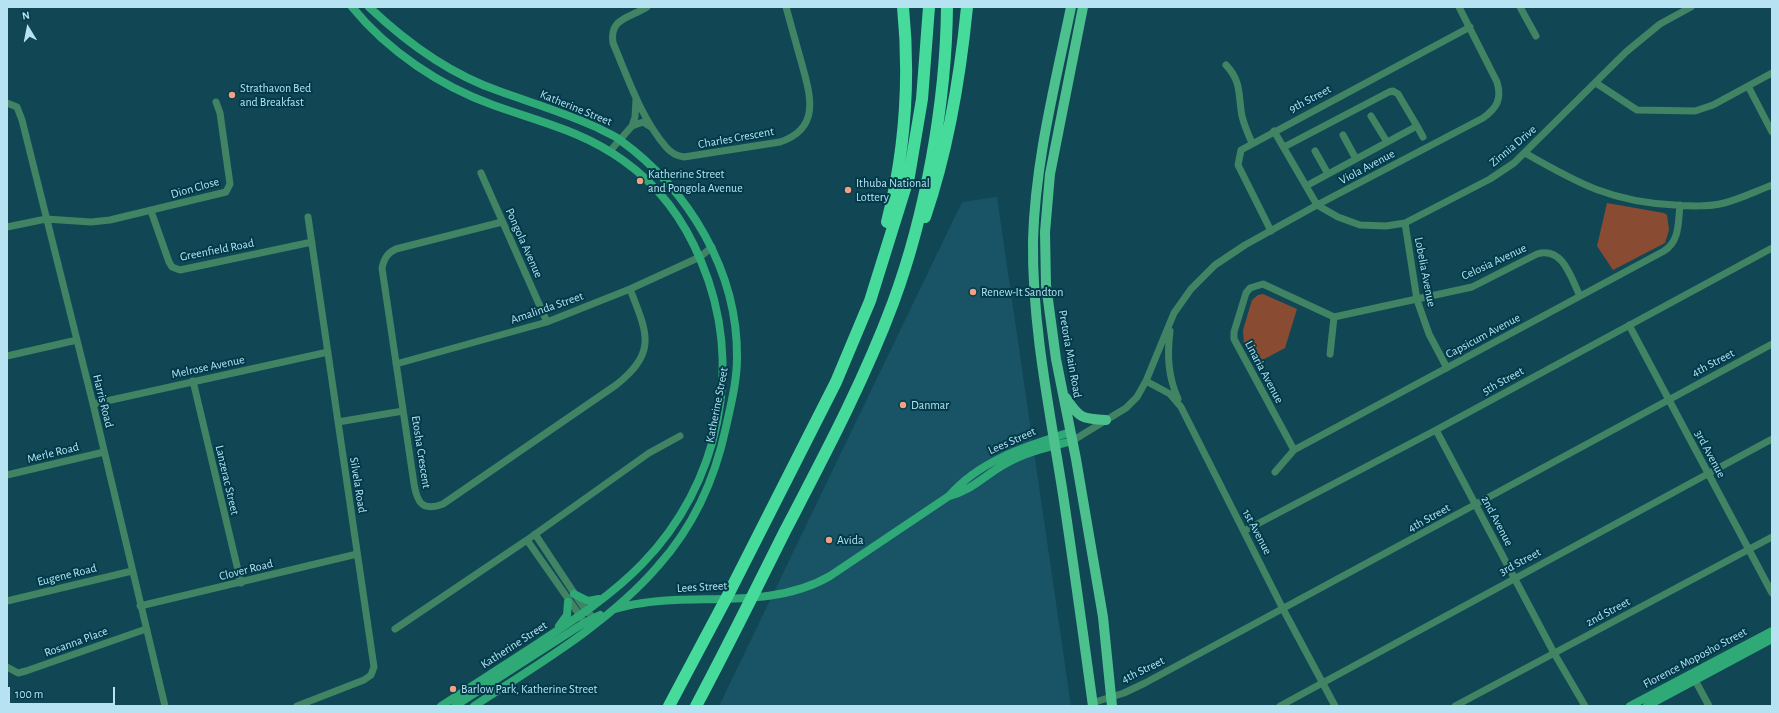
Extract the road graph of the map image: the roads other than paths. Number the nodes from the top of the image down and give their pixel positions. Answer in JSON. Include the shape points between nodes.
{"nodes":[{"id":1,"x":352,"y":7,"type":"edge"},
{"id":2,"x":369,"y":7,"type":"edge"},
{"id":3,"x":647,"y":7,"type":"edge"},
{"id":4,"x":786,"y":7,"type":"edge"},
{"id":5,"x":903,"y":7,"type":"edge"},
{"id":6,"x":929,"y":7,"type":"edge"},
{"id":7,"x":947,"y":7,"type":"edge"},
{"id":8,"x":967,"y":7,"type":"edge"},
{"id":9,"x":1071,"y":7,"type":"edge"},
{"id":10,"x":1083,"y":7,"type":"edge"},
{"id":11,"x":1460,"y":7,"type":"edge"},
{"id":12,"x":1520,"y":7,"type":"edge"},
{"id":13,"x":1691,"y":7,"type":"edge"},
{"id":14,"x":1470,"y":27,"type":"junction"},
{"id":15,"x":1536,"y":36,"type":"dead end"},
{"id":16,"x":1226,"y":65,"type":"dead end"},
{"id":17,"x":1772,"y":73,"type":"edge"},
{"id":18,"x":1596,"y":84,"type":"junction"},
{"id":19,"x":1748,"y":86,"type":"junction"},
{"id":20,"x":636,"y":97,"type":"junction"},
{"id":21,"x":216,"y":102,"type":"dead end"},
{"id":22,"x":10,"y":103,"type":"edge"},
{"id":23,"x":1371,"y":116,"type":"dead end"},
{"id":24,"x":632,"y":126,"type":"junction"},
{"id":25,"x":1417,"y":126,"type":"junction"},
{"id":26,"x":653,"y":128,"type":"junction"},
{"id":27,"x":1274,"y":131,"type":"junction"},
{"id":28,"x":1772,"y":132,"type":"edge"},
{"id":29,"x":1344,"y":135,"type":"dead end"},
{"id":30,"x":1423,"y":137,"type":"dead end"},
{"id":31,"x":620,"y":139,"type":"junction"},
{"id":32,"x":1387,"y":142,"type":"junction"},
{"id":33,"x":1252,"y":143,"type":"junction"},
{"id":34,"x":1284,"y":147,"type":"junction"},
{"id":35,"x":610,"y":151,"type":"junction"},
{"id":36,"x":1315,"y":151,"type":"dead end"},
{"id":37,"x":1525,"y":153,"type":"junction"},
{"id":38,"x":1356,"y":159,"type":"junction"},
{"id":39,"x":481,"y":173,"type":"dead end"},
{"id":40,"x":1328,"y":174,"type":"junction"},
{"id":41,"x":1772,"y":184,"type":"edge"},
{"id":42,"x":1306,"y":186,"type":"junction"},
{"id":43,"x":1317,"y":205,"type":"junction"},
{"id":44,"x":1680,"y":205,"type":"junction"},
{"id":45,"x":151,"y":211,"type":"junction"},
{"id":46,"x":308,"y":217,"type":"dead end"},
{"id":47,"x":46,"y":219,"type":"junction"},
{"id":48,"x":502,"y":222,"type":"junction"},
{"id":49,"x":1405,"y":224,"type":"junction"},
{"id":50,"x":7,"y":227,"type":"edge"},
{"id":51,"x":1271,"y":231,"type":"junction"},
{"id":52,"x":914,"y":239,"type":"junction"},
{"id":53,"x":312,"y":242,"type":"junction"},
{"id":54,"x":712,"y":247,"type":"junction"},
{"id":55,"x":1772,"y":248,"type":"edge"},
{"id":56,"x":700,"y":257,"type":"junction"},
{"id":57,"x":884,"y":258,"type":"junction"},
{"id":58,"x":630,"y":289,"type":"junction"},
{"id":59,"x":1580,"y":296,"type":"junction"},
{"id":60,"x":1417,"y":300,"type":"junction"},
{"id":61,"x":1334,"y":317,"type":"junction"},
{"id":62,"x":1171,"y":321,"type":"junction"},
{"id":63,"x":547,"y":322,"type":"junction"},
{"id":64,"x":1629,"y":325,"type":"junction"},
{"id":65,"x":77,"y":340,"type":"junction"},
{"id":66,"x":1772,"y":344,"type":"edge"},
{"id":67,"x":328,"y":352,"type":"junction"},
{"id":68,"x":1330,"y":354,"type":"dead end"},
{"id":69,"x":7,"y":356,"type":"edge"},
{"id":70,"x":396,"y":364,"type":"junction"},
{"id":71,"x":1447,"y":368,"type":"junction"},
{"id":72,"x":193,"y":381,"type":"junction"},
{"id":73,"x":1146,"y":381,"type":"junction"},
{"id":74,"x":1063,"y":390,"type":"junction"},
{"id":75,"x":1668,"y":399,"type":"junction"},
{"id":76,"x":93,"y":404,"type":"junction"},
{"id":77,"x":1181,"y":407,"type":"junction"},
{"id":78,"x":403,"y":411,"type":"junction"},
{"id":79,"x":1106,"y":420,"type":"junction"},
{"id":80,"x":338,"y":422,"type":"junction"},
{"id":81,"x":1436,"y":430,"type":"junction"},
{"id":82,"x":680,"y":436,"type":"dead end"},
{"id":83,"x":1071,"y":436,"type":"junction"},
{"id":84,"x":1772,"y":439,"type":"edge"},
{"id":85,"x":1055,"y":441,"type":"junction"},
{"id":86,"x":1294,"y":450,"type":"junction"},
{"id":87,"x":104,"y":452,"type":"junction"},
{"id":88,"x":1275,"y":472,"type":"dead end"},
{"id":89,"x":1708,"y":473,"type":"junction"},
{"id":90,"x":7,"y":476,"type":"edge"},
{"id":91,"x":1476,"y":504,"type":"junction"},
{"id":92,"x":1244,"y":531,"type":"junction"},
{"id":93,"x":535,"y":534,"type":"junction"},
{"id":94,"x":1772,"y":537,"type":"edge"},
{"id":95,"x":527,"y":540,"type":"junction"},
{"id":96,"x":1748,"y":550,"type":"junction"},
{"id":97,"x":357,"y":554,"type":"junction"},
{"id":98,"x":132,"y":571,"type":"junction"},
{"id":99,"x":1515,"y":577,"type":"junction"},
{"id":100,"x":241,"y":583,"type":"junction"},
{"id":101,"x":1772,"y":593,"type":"edge"},
{"id":102,"x":574,"y":594,"type":"junction"},
{"id":103,"x":603,"y":597,"type":"junction"},
{"id":104,"x":7,"y":601,"type":"edge"},
{"id":105,"x":568,"y":602,"type":"junction"},
{"id":106,"x":140,"y":606,"type":"junction"},
{"id":107,"x":1284,"y":610,"type":"junction"},
{"id":108,"x":586,"y":611,"type":"junction"},
{"id":109,"x":579,"y":616,"type":"junction"},
{"id":110,"x":598,"y":621,"type":"junction"},
{"id":111,"x":590,"y":628,"type":"junction"},
{"id":112,"x":146,"y":629,"type":"junction"},
{"id":113,"x":395,"y":629,"type":"dead end"},
{"id":114,"x":1772,"y":631,"type":"edge"},
{"id":115,"x":549,"y":636,"type":"junction"},
{"id":116,"x":1772,"y":639,"type":"edge"},
{"id":117,"x":1554,"y":652,"type":"junction"},
{"id":118,"x":10,"y":669,"type":"edge"},
{"id":119,"x":1695,"y":680,"type":"junction"},
{"id":120,"x":1322,"y":684,"type":"junction"},
{"id":121,"x":1111,"y":702,"type":"edge"},
{"id":122,"x":1092,"y":704,"type":"edge"},
{"id":123,"x":165,"y":706,"type":"edge"},
{"id":124,"x":297,"y":706,"type":"edge"},
{"id":125,"x":441,"y":706,"type":"edge"},
{"id":126,"x":455,"y":706,"type":"edge"},
{"id":127,"x":474,"y":706,"type":"edge"},
{"id":128,"x":670,"y":706,"type":"edge"},
{"id":129,"x":696,"y":706,"type":"edge"},
{"id":130,"x":1280,"y":706,"type":"edge"},
{"id":131,"x":1335,"y":706,"type":"edge"},
{"id":132,"x":1455,"y":706,"type":"edge"},
{"id":133,"x":1585,"y":706,"type":"edge"},
{"id":134,"x":1630,"y":706,"type":"edge"},
{"id":135,"x":1648,"y":706,"type":"edge"},
{"id":136,"x":1709,"y":706,"type":"edge"}],
"edges":[{"from":1,"to":35,"type":"main road","name":"Katherine Street","via":[[383,40],[437,78],[492,105],[567,129]]},
{"from":2,"to":31,"type":"main road","name":"Katherine Street","via":[[414,46],[459,74],[496,91],[558,111]]},
{"from":3,"to":20,"type":"street","name":"Charles Crescent","via":[[621,20],[613,28],[611,35],[612,43]]},
{"from":4,"to":26,"type":"street","name":"Charles Crescent","via":[[811,96],[809,115],[796,133],[780,142],[684,157],[672,153]]},
{"from":5,"to":57,"type":"highway","via":[[906,57],[903,130],[899,168],[882,244]]},
{"from":6,"to":57,"type":"highway","via":[[922,99],[909,176]]},
{"from":7,"to":52,"type":"highway","via":[[934,145]]},
{"from":8,"to":52,"type":"highway","via":[[961,59],[938,175],[924,222]]},
{"from":9,"to":85,"type":"main road","via":[[1039,166],[1034,230],[1035,291]]},
{"from":10,"to":74,"type":"main road","name":"Pretoria Main Road","via":[[1056,138],[1046,209],[1047,295]]},
{"from":11,"to":14,"type":"street","name":"Viola Avenue"},
{"from":12,"to":15,"type":"street"},
{"from":13,"to":18,"type":"street","name":"Zinnia Drive","via":[[1649,32]]},
{"from":14,"to":27,"type":"street","name":"9th Street"},
{"from":14,"to":43,"type":"street","name":"Viola Avenue","via":[[1498,82],[1500,95],[1495,108],[1471,124]]},
{"from":16,"to":33,"type":"street","via":[[1238,83],[1242,116]]},
{"from":17,"to":19,"type":"street"},
{"from":18,"to":19,"type":"street","via":[[1642,111],[1699,110]]},
{"from":18,"to":37,"type":"street","name":"Zinnia Drive"},
{"from":19,"to":28,"type":"street"},
{"from":20,"to":24,"type":"street","name":"Charles Crescent"},
{"from":20,"to":26,"type":"street","name":"Charles Crescent"},
{"from":21,"to":45,"type":"street","name":"Dion Close","via":[[220,113],[230,184],[228,190],[221,194]]},
{"from":22,"to":47,"type":"street","name":"Harris Road","via":[[17,107],[22,120]]},
{"from":23,"to":32,"type":"street"},
{"from":24,"to":26,"type":"street","via":[[643,122]]},
{"from":24,"to":31,"type":"street"},
{"from":25,"to":30,"type":"street"},
{"from":25,"to":32,"type":"street"},
{"from":25,"to":34,"type":"street","via":[[1398,94],[1393,91]]},
{"from":27,"to":33,"type":"street","name":"9th Street"},
{"from":27,"to":34,"type":"street"},
{"from":29,"to":38,"type":"street"},
{"from":31,"to":35,"type":"street"},
{"from":31,"to":54,"type":"main road","name":"Katherine Street","via":[[668,182],[689,209]]},
{"from":32,"to":38,"type":"street"},
{"from":33,"to":51,"type":"street","name":"9th Street","via":[[1241,150],[1238,165]]},
{"from":34,"to":42,"type":"street"},
{"from":35,"to":56,"type":"main road","name":"Katherine Street","via":[[633,168],[666,201],[690,235]]},
{"from":36,"to":40,"type":"street"},
{"from":37,"to":44,"type":"street","via":[[1602,193],[1646,203]]},
{"from":37,"to":49,"type":"street","name":"Zinnia Drive","via":[[1490,180]]},
{"from":38,"to":40,"type":"street"},
{"from":39,"to":48,"type":"street","name":"Pongola Avenue"},
{"from":40,"to":42,"type":"street"},
{"from":41,"to":44,"type":"street","via":[[1725,203]]},
{"from":42,"to":43,"type":"street"},
{"from":43,"to":49,"type":"street","name":"Zinnia Drive","via":[[1338,217],[1360,225]]},
{"from":43,"to":51,"type":"street","name":"Viola Avenue"},
{"from":44,"to":59,"type":"street","name":"Capsicum Avenue","via":[[1677,234],[1668,248]]},
{"from":45,"to":47,"type":"street","via":[[91,222]]},
{"from":45,"to":53,"type":"street","name":"Greenfield Road","via":[[169,262],[172,267],[180,270]]},
{"from":46,"to":53,"type":"street","name":"Silvela Road"},
{"from":47,"to":50,"type":"street"},
{"from":47,"to":65,"type":"street","name":"Harris Road"},
{"from":48,"to":63,"type":"street","name":"Pongola Avenue"},
{"from":48,"to":70,"type":"street","name":"Etosha Crescent","via":[[396,249],[386,255],[382,268]]},
{"from":49,"to":60,"type":"street","name":"Lobelia Avenue"},
{"from":51,"to":62,"type":"street","name":"Viola Avenue","via":[[1215,265],[1191,289]]},
{"from":52,"to":129,"type":"highway","via":[[893,302],[850,402]]},
{"from":53,"to":67,"type":"street","name":"Silvela Road"},
{"from":54,"to":56,"type":"street","name":"Amalinda Street"},
{"from":54,"to":110,"type":"main road","name":"Katherine Street","via":[[733,309],[737,356],[731,406],[715,468],[705,496],[680,539],[645,581]]},
{"from":55,"to":64,"type":"street","name":"5th Street"},
{"from":56,"to":58,"type":"street","name":"Amalinda Street"},
{"from":56,"to":103,"type":"main road","name":"Katherine Street","via":[[712,288],[722,337],[723,379],[716,428],[701,474],[664,540],[633,573]]},
{"from":57,"to":128,"type":"highway","via":[[870,301],[836,382]]},
{"from":58,"to":63,"type":"street","name":"Amalinda Street"},
{"from":58,"to":78,"type":"street","name":"Etosha Crescent","via":[[642,320],[645,337],[643,356],[634,370],[616,385],[438,506],[426,507],[418,498]]},
{"from":59,"to":60,"type":"street","name":"Celosia Avenue","via":[[1562,260],[1551,253],[1542,253],[1472,287]]},
{"from":59,"to":71,"type":"street","name":"Capsicum Avenue"},
{"from":60,"to":61,"type":"street"},
{"from":60,"to":71,"type":"street","name":"Lobelia Avenue","via":[[1428,334]]},
{"from":61,"to":68,"type":"street"},
{"from":61,"to":86,"type":"street","name":"Linaria Avenue","via":[[1264,284],[1257,285],[1246,293],[1234,332],[1236,345]]},
{"from":62,"to":73,"type":"street","name":"Viola Avenue"},
{"from":62,"to":77,"type":"street","name":"Viola Avenue","via":[[1168,369]]},
{"from":63,"to":70,"type":"street","name":"Amalinda Street"},
{"from":64,"to":75,"type":"street","name":"3rd Avenue"},
{"from":64,"to":81,"type":"street","name":"5th Street"},
{"from":65,"to":69,"type":"street"},
{"from":65,"to":76,"type":"street","name":"Harris Road"},
{"from":66,"to":75,"type":"street","name":"4th Street"},
{"from":67,"to":72,"type":"street","name":"Melrose Avenue"},
{"from":67,"to":80,"type":"street","name":"Silvela Road"},
{"from":70,"to":78,"type":"street","name":"Etosha Crescent"},
{"from":71,"to":86,"type":"street","name":"Capsicum Avenue"},
{"from":72,"to":76,"type":"street","name":"Melrose Avenue"},
{"from":72,"to":100,"type":"street","name":"Lanzerac Street"},
{"from":73,"to":77,"type":"street","name":"1st Avenue","via":[[1170,394]]},
{"from":73,"to":79,"type":"street","name":"Viola Avenue","via":[[1132,403]]},
{"from":74,"to":79,"type":"main road","via":[[1072,408],[1082,417],[1088,420]]},
{"from":74,"to":83,"type":"main road","name":"Pretoria Main Road"},
{"from":75,"to":89,"type":"street","name":"3rd Avenue"},
{"from":75,"to":91,"type":"street","name":"4th Street"},
{"from":76,"to":87,"type":"street","name":"Harris Road"},
{"from":77,"to":92,"type":"street","name":"1st Avenue"},
{"from":78,"to":80,"type":"street"},
{"from":79,"to":83,"type":"street","name":"Viola Avenue"},
{"from":80,"to":97,"type":"street","name":"Silvela Road"},
{"from":81,"to":91,"type":"street","name":"2nd Avenue"},
{"from":81,"to":92,"type":"street","name":"5th Street"},
{"from":82,"to":93,"type":"street","via":[[649,453]]},
{"from":83,"to":85,"type":"main road","name":"Lees Street"},
{"from":83,"to":121,"type":"main road","name":"Pretoria Main Road","via":[[1103,617]]},
{"from":84,"to":89,"type":"street","name":"3rd Street"},
{"from":85,"to":122,"type":"main road"},
{"from":85,"to":126,"type":"main road","name":"Lees Street","via":[[1018,449],[1000,458],[958,485],[949,496],[830,576],[802,589],[775,595],[642,603],[601,615],[584,623]]},
{"from":86,"to":88,"type":"street","name":"Capsicum Avenue"},
{"from":87,"to":90,"type":"street","name":"Merle Road"},
{"from":87,"to":98,"type":"street","name":"Harris Road"},
{"from":89,"to":96,"type":"street","name":"3rd Avenue"},
{"from":89,"to":99,"type":"street","name":"3rd Street"},
{"from":91,"to":99,"type":"street","name":"2nd Avenue"},
{"from":91,"to":107,"type":"street","name":"4th Street"},
{"from":92,"to":107,"type":"street","name":"1st Avenue"},
{"from":93,"to":95,"type":"street"},
{"from":93,"to":102,"type":"street"},
{"from":94,"to":96,"type":"street","name":"2nd Street"},
{"from":95,"to":105,"type":"street"},
{"from":95,"to":113,"type":"street"},
{"from":96,"to":101,"type":"street","name":"3rd Avenue"},
{"from":96,"to":117,"type":"street","name":"2nd Street"},
{"from":97,"to":100,"type":"street","name":"Clover Road"},
{"from":97,"to":124,"type":"street","name":"Silvela Road","via":[[373,671],[367,679],[359,683]]},
{"from":98,"to":104,"type":"street","name":"Eugene Road"},
{"from":98,"to":106,"type":"street","name":"Harris Road"},
{"from":99,"to":117,"type":"street","name":"2nd Avenue"},
{"from":99,"to":120,"type":"street","name":"3rd Street"},
{"from":100,"to":106,"type":"street","name":"Clover Road"},
{"from":102,"to":103,"type":"main road","via":[[591,601]]},
{"from":102,"to":108,"type":"street"},
{"from":103,"to":108,"type":"main road","name":"Katherine Street"},
{"from":105,"to":109,"type":"street"},
{"from":105,"to":115,"type":"main road","via":[[566,618]]},
{"from":106,"to":112,"type":"street","name":"Harris Road"},
{"from":107,"to":120,"type":"street","name":"1st Avenue"},
{"from":107,"to":121,"type":"street","name":"4th Street"},
{"from":108,"to":109,"type":"main road","name":"Katherine Street"},
{"from":108,"to":110,"type":"street"},
{"from":109,"to":111,"type":"street"},
{"from":109,"to":115,"type":"main road","name":"Katherine Street"},
{"from":110,"to":111,"type":"main road","name":"Katherine Street"},
{"from":111,"to":127,"type":"main road","name":"Katherine Street"},
{"from":112,"to":118,"type":"street","name":"Rosanna Place","via":[[26,671],[18,673]]},
{"from":112,"to":123,"type":"street","name":"Harris Road"},
{"from":114,"to":134,"type":"main road","name":"Florence Moposho Street"},
{"from":115,"to":125,"type":"main road","name":"Katherine Street"},
{"from":116,"to":119,"type":"main road","name":"Florence Moposho Street"},
{"from":117,"to":132,"type":"street","name":"2nd Street"},
{"from":117,"to":133,"type":"street","name":"2nd Avenue"},
{"from":119,"to":135,"type":"main road","name":"Florence Moposho Street"},
{"from":119,"to":136,"type":"street"},
{"from":120,"to":130,"type":"street","name":"3rd Street"},
{"from":120,"to":131,"type":"street","name":"1st Avenue"},
{"from":121,"to":122,"type":"street","name":"4th Street"}]}
